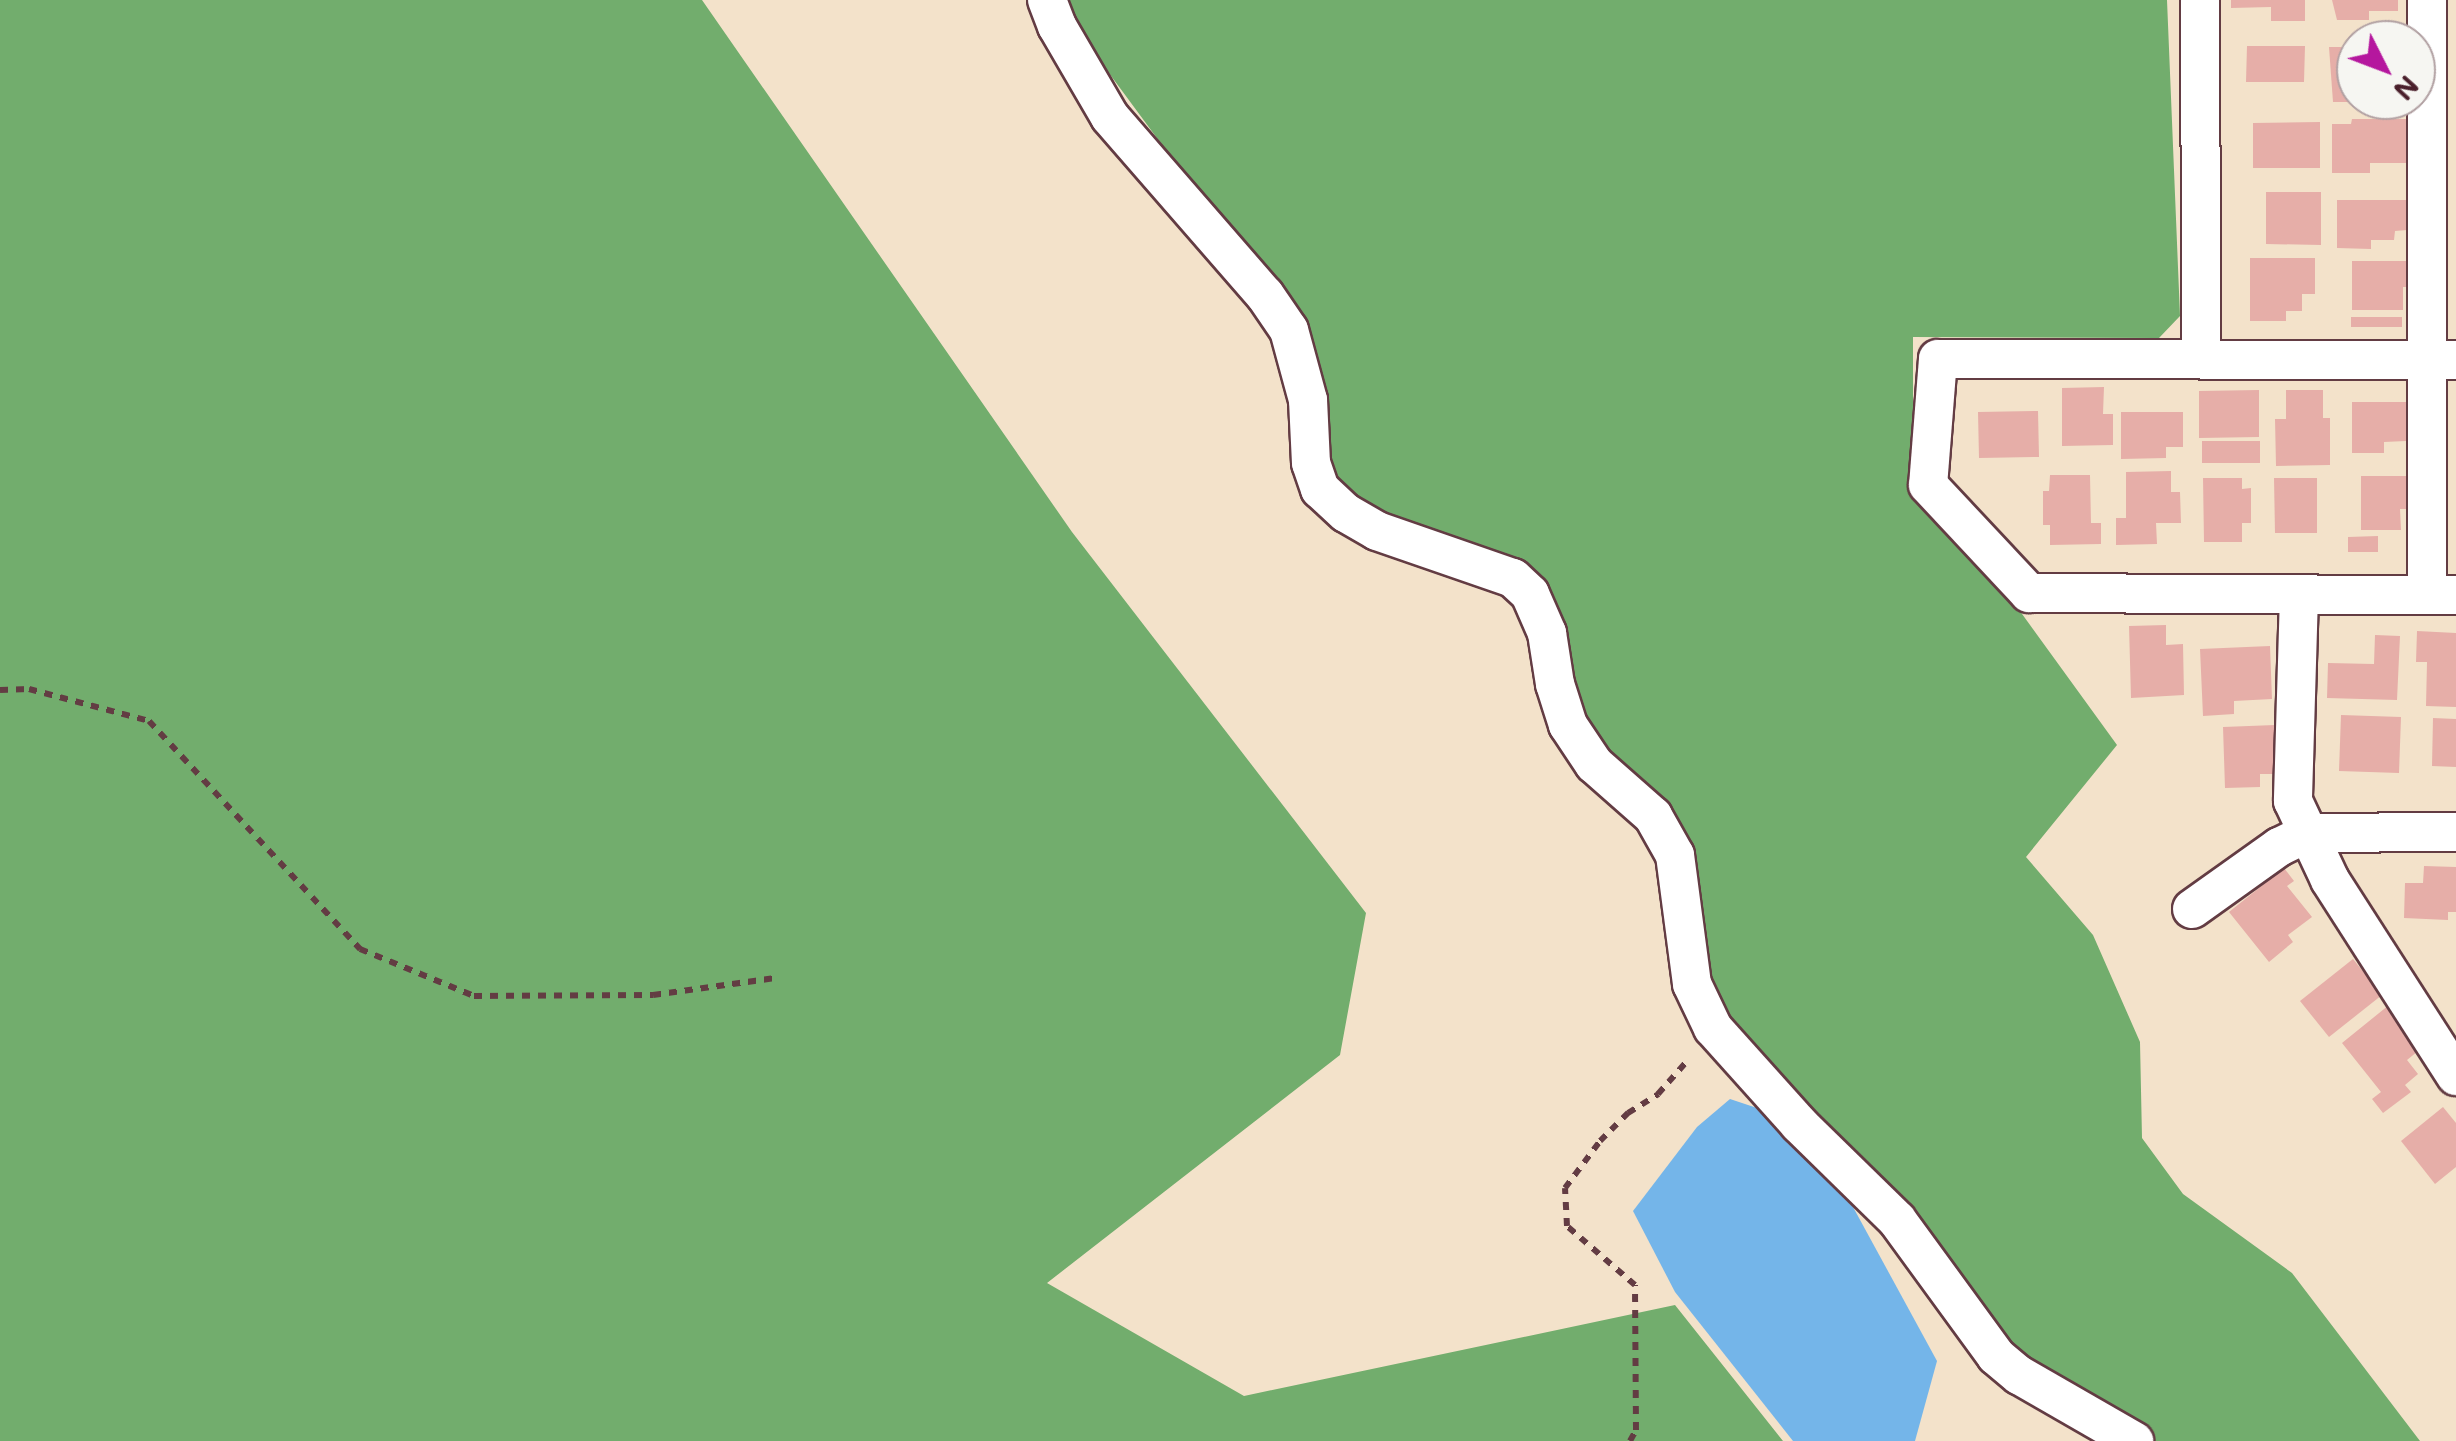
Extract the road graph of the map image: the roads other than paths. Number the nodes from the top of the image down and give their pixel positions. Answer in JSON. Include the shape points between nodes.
{"nodes":[{"id":1,"x":1048,"y":0,"type":"edge"},
{"id":2,"x":2200,"y":0,"type":"edge"},
{"id":3,"x":2428,"y":0,"type":"edge"},
{"id":4,"x":2201,"y":357,"type":"junction"},
{"id":5,"x":2441,"y":360,"type":"edge"},
{"id":6,"x":2300,"y":596,"type":"junction"},
{"id":7,"x":2441,"y":596,"type":"edge"},
{"id":8,"x":2308,"y":832,"type":"junction"},
{"id":9,"x":2456,"y":832,"type":"edge"},
{"id":10,"x":2192,"y":909,"type":"dead end"},
{"id":11,"x":2451,"y":1061,"type":"edge"},
{"id":12,"x":2134,"y":1441,"type":"edge"}],
"edges":[{"from":1,"to":12,"type":"street","via":[[1110,117],[1289,330],[1308,400],[1311,463],[1320,489],[1377,531],[1512,578],[1530,594],[1547,633],[1568,726],[1594,764],[1653,816],[1675,855],[1692,984],[1713,1028],[1896,1220],[1996,1356]]},
{"from":2,"to":4,"type":"street"},
{"from":3,"to":5,"type":"street"},
{"from":4,"to":5,"type":"street"},
{"from":4,"to":6,"type":"street","via":[[1938,359],[1928,485],[2029,593]]},
{"from":5,"to":7,"type":"street"},
{"from":6,"to":7,"type":"street"},
{"from":6,"to":8,"type":"street","via":[[2293,801]]},
{"from":8,"to":9,"type":"street"},
{"from":8,"to":10,"type":"street"},
{"from":8,"to":11,"type":"street","via":[[2330,880]]}]}
